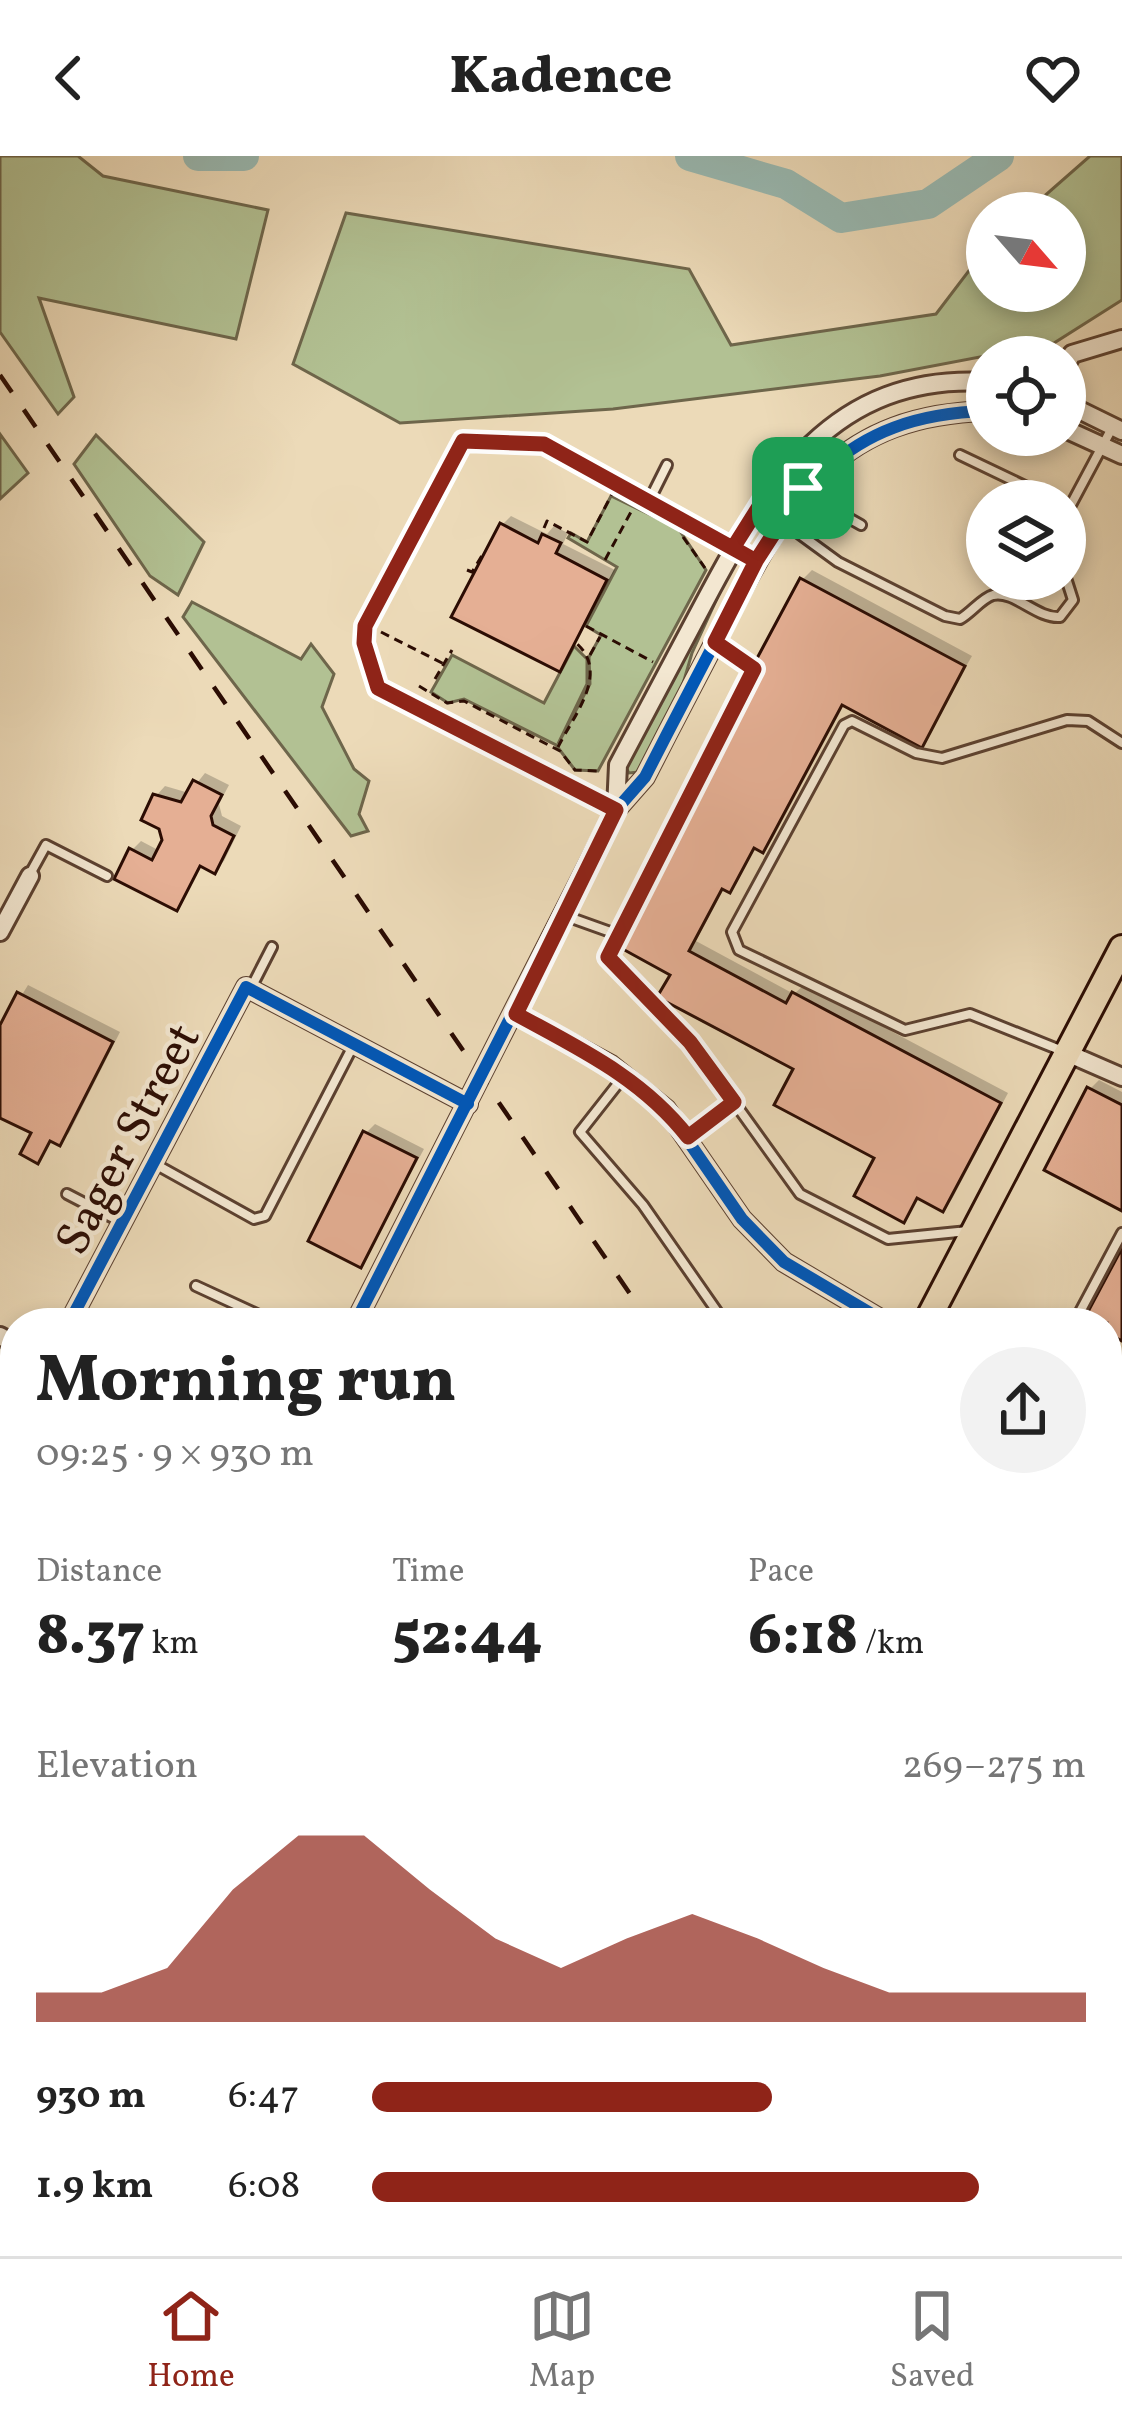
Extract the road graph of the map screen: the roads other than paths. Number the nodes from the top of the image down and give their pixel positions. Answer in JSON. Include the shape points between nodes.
{"nodes":[{"id":1,"x":1122,"y":339,"type":"edge"},
{"id":2,"x":1086,"y":350,"type":"edge"},
{"id":3,"x":966,"y":383,"type":"edge"},
{"id":4,"x":966,"y":411,"type":"edge"},
{"id":5,"x":1086,"y":414,"type":"edge"},
{"id":6,"x":1117,"y":429,"type":"edge"},
{"id":7,"x":1086,"y":438,"type":"edge"},
{"id":8,"x":1102,"y":445,"type":"junction"},
{"id":9,"x":960,"y":454,"type":"dead end"},
{"id":10,"x":1122,"y":454,"type":"edge"},
{"id":11,"x":667,"y":465,"type":"dead end"},
{"id":12,"x":782,"y":470,"type":"junction"},
{"id":13,"x":1013,"y":480,"type":"edge"},
{"id":14,"x":1083,"y":480,"type":"edge"},
{"id":15,"x":803,"y":488,"type":"junction"},
{"id":16,"x":650,"y":500,"type":"junction"},
{"id":17,"x":759,"y":504,"type":"junction"},
{"id":18,"x":780,"y":518,"type":"junction"},
{"id":19,"x":861,"y":525,"type":"dead end"},
{"id":20,"x":733,"y":548,"type":"junction"},
{"id":21,"x":756,"y":561,"type":"junction"},
{"id":22,"x":983,"y":600,"type":"edge"},
{"id":23,"x":1012,"y":600,"type":"edge"},
{"id":24,"x":1073,"y":600,"type":"edge"},
{"id":25,"x":715,"y":642,"type":"junction"},
{"id":26,"x":1122,"y":743,"type":"edge"},
{"id":27,"x":616,"y":810,"type":"junction"},
{"id":28,"x":30,"y":876,"type":"joint"},
{"id":29,"x":107,"y":876,"type":"dead end"},
{"id":30,"x":563,"y":915,"type":"junction"},
{"id":31,"x":0,"y":932,"type":"edge"},
{"id":32,"x":616,"y":934,"type":"junction"},
{"id":33,"x":272,"y":947,"type":"dead end"},
{"id":34,"x":1122,"y":948,"type":"edge"},
{"id":35,"x":248,"y":988,"type":"junction"},
{"id":36,"x":516,"y":1014,"type":"junction"},
{"id":37,"x":354,"y":1044,"type":"junction"},
{"id":38,"x":1067,"y":1053,"type":"junction"},
{"id":39,"x":624,"y":1075,"type":"junction"},
{"id":40,"x":1122,"y":1077,"type":"edge"},
{"id":41,"x":734,"y":1102,"type":"junction"},
{"id":42,"x":468,"y":1104,"type":"junction"},
{"id":43,"x":688,"y":1137,"type":"junction"},
{"id":44,"x":154,"y":1163,"type":"junction"},
{"id":45,"x":67,"y":1194,"type":"dead end"},
{"id":46,"x":122,"y":1222,"type":"junction"},
{"id":47,"x":974,"y":1230,"type":"junction"},
{"id":48,"x":1122,"y":1234,"type":"edge"},
{"id":49,"x":196,"y":1286,"type":"dead end"},
{"id":50,"x":77,"y":1308,"type":"edge"},
{"id":51,"x":244,"y":1308,"type":"edge"},
{"id":52,"x":363,"y":1308,"type":"edge"},
{"id":53,"x":715,"y":1308,"type":"edge"},
{"id":54,"x":862,"y":1308,"type":"edge"},
{"id":55,"x":934,"y":1308,"type":"edge"},
{"id":56,"x":1082,"y":1308,"type":"edge"}],
"edges":[{"from":1,"to":2,"type":"street"},
{"from":3,"to":12,"type":"street","via":[[889,398],[831,424]]},
{"from":4,"to":15,"type":"street","via":[[855,444]]},
{"from":5,"to":6,"type":"street"},
{"from":6,"to":8,"type":"lane"},
{"from":7,"to":8,"type":"street"},
{"from":8,"to":10,"type":"street"},
{"from":8,"to":14,"type":"lane"},
{"from":9,"to":13,"type":"lane"},
{"from":11,"to":16,"type":"lane"},
{"from":12,"to":15,"type":"lane"},
{"from":12,"to":17,"type":"street"},
{"from":15,"to":18,"type":"street"},
{"from":15,"to":19,"type":"lane"},
{"from":16,"to":20,"type":"lane"},
{"from":16,"to":27,"type":"lane","via":[[544,444],[463,441],[365,626],[378,688]]},
{"from":17,"to":18,"type":"lane"},
{"from":17,"to":20,"type":"street"},
{"from":18,"to":21,"type":"street"},
{"from":18,"to":22,"type":"lane","via":[[838,562],[945,616],[960,619]]},
{"from":20,"to":21,"type":"lane"},
{"from":20,"to":27,"type":"street","via":[[618,765]]},
{"from":21,"to":25,"type":"street"},
{"from":23,"to":24,"type":"lane","via":[[1048,618]]},
{"from":25,"to":27,"type":"street","via":[[645,777]]},
{"from":25,"to":32,"type":"lane","via":[[754,669]]},
{"from":26,"to":38,"type":"lane","via":[[1088,721],[1067,720],[942,758],[852,721],[732,932],[740,950],[905,1030],[970,1014]]},
{"from":27,"to":30,"type":"street"},
{"from":28,"to":29,"type":"lane","via":[[46,845]]},
{"from":28,"to":31,"type":"street"},
{"from":30,"to":32,"type":"lane"},
{"from":30,"to":36,"type":"street"},
{"from":32,"to":41,"type":"lane","via":[[608,957],[690,1042]]},
{"from":33,"to":35,"type":"lane"},
{"from":34,"to":38,"type":"main road"},
{"from":35,"to":37,"type":"street"},
{"from":35,"to":44,"type":"street","name":"Sager Street"},
{"from":36,"to":39,"type":"street"},
{"from":36,"to":42,"type":"street"},
{"from":37,"to":42,"type":"street"},
{"from":37,"to":44,"type":"lane","via":[[265,1216],[254,1219]]},
{"from":38,"to":40,"type":"street"},
{"from":38,"to":47,"type":"main road"},
{"from":39,"to":43,"type":"street"},
{"from":39,"to":53,"type":"lane","via":[[580,1132]]},
{"from":41,"to":43,"type":"lane"},
{"from":41,"to":47,"type":"lane","via":[[800,1194],[888,1239]]},
{"from":42,"to":52,"type":"street"},
{"from":43,"to":54,"type":"street","via":[[742,1220],[784,1262]]},
{"from":44,"to":46,"type":"street","name":"Sager Street"},
{"from":45,"to":46,"type":"lane"},
{"from":46,"to":50,"type":"street","name":"Sager Street"},
{"from":47,"to":55,"type":"main road"},
{"from":48,"to":56,"type":"lane"},
{"from":49,"to":51,"type":"lane"}]}
